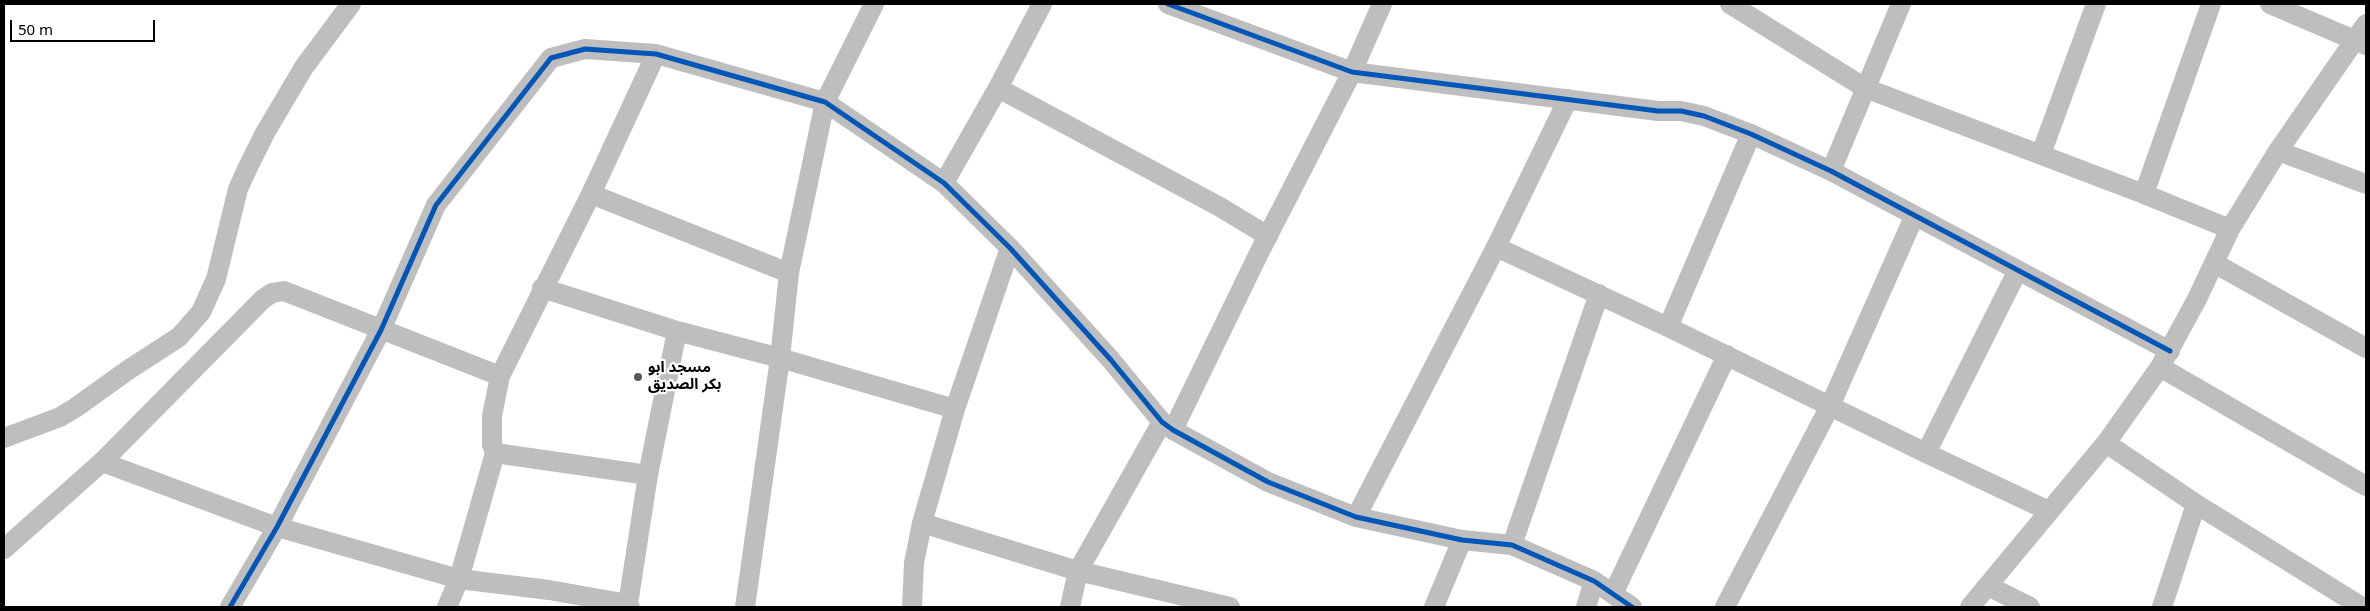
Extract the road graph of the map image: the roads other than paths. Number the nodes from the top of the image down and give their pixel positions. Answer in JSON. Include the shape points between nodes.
{"nodes":[{"id":1,"x":351,"y":4,"type":"edge"},
{"id":2,"x":874,"y":4,"type":"edge"},
{"id":3,"x":1042,"y":4,"type":"edge"},
{"id":4,"x":1168,"y":4,"type":"edge"},
{"id":5,"x":1382,"y":4,"type":"edge"},
{"id":6,"x":1730,"y":4,"type":"edge"},
{"id":7,"x":1901,"y":4,"type":"edge"},
{"id":8,"x":2096,"y":4,"type":"edge"},
{"id":9,"x":2211,"y":4,"type":"edge"},
{"id":10,"x":2270,"y":4,"type":"edge"},
{"id":11,"x":2366,"y":24,"type":"edge"},
{"id":12,"x":2361,"y":43,"type":"edge"},
{"id":13,"x":656,"y":54,"type":"junction"},
{"id":14,"x":1352,"y":72,"type":"junction"},
{"id":15,"x":998,"y":88,"type":"junction"},
{"id":16,"x":1865,"y":88,"type":"junction"},
{"id":17,"x":1568,"y":99,"type":"junction"},
{"id":18,"x":825,"y":102,"type":"junction"},
{"id":19,"x":1751,"y":134,"type":"junction"},
{"id":20,"x":2278,"y":151,"type":"junction"},
{"id":21,"x":2041,"y":154,"type":"junction"},
{"id":22,"x":1831,"y":171,"type":"junction"},
{"id":23,"x":944,"y":183,"type":"junction"},
{"id":24,"x":2366,"y":184,"type":"edge"},
{"id":25,"x":591,"y":194,"type":"junction"},
{"id":26,"x":2144,"y":194,"type":"junction"},
{"id":27,"x":1914,"y":217,"type":"junction"},
{"id":28,"x":2230,"y":228,"type":"junction"},
{"id":29,"x":1268,"y":236,"type":"junction"},
{"id":30,"x":1496,"y":247,"type":"junction"},
{"id":31,"x":1010,"y":248,"type":"junction"},
{"id":32,"x":2214,"y":263,"type":"junction"},
{"id":33,"x":2018,"y":270,"type":"junction"},
{"id":34,"x":789,"y":273,"type":"junction"},
{"id":35,"x":542,"y":288,"type":"junction"},
{"id":36,"x":1599,"y":294,"type":"junction"},
{"id":37,"x":1668,"y":327,"type":"junction"},
{"id":38,"x":381,"y":330,"type":"junction"},
{"id":39,"x":677,"y":330,"type":"junction"},
{"id":40,"x":2366,"y":348,"type":"edge"},
{"id":41,"x":1727,"y":355,"type":"junction"},
{"id":42,"x":780,"y":358,"type":"junction"},
{"id":43,"x":2165,"y":359,"type":"junction"},
{"id":44,"x":500,"y":376,"type":"junction"},
{"id":45,"x":1830,"y":406,"type":"junction"},
{"id":46,"x":955,"y":409,"type":"junction"},
{"id":47,"x":1168,"y":426,"type":"junction"},
{"id":48,"x":4,"y":438,"type":"edge"},
{"id":49,"x":2106,"y":443,"type":"junction"},
{"id":50,"x":495,"y":453,"type":"junction"},
{"id":51,"x":1926,"y":453,"type":"junction"},
{"id":52,"x":102,"y":462,"type":"junction"},
{"id":53,"x":648,"y":475,"type":"junction"},
{"id":54,"x":2366,"y":486,"type":"edge"},
{"id":55,"x":2196,"y":504,"type":"junction"},
{"id":56,"x":2049,"y":511,"type":"junction"},
{"id":57,"x":1356,"y":517,"type":"junction"},
{"id":58,"x":922,"y":524,"type":"junction"},
{"id":59,"x":277,"y":528,"type":"junction"},
{"id":60,"x":1462,"y":540,"type":"junction"},
{"id":61,"x":1512,"y":545,"type":"junction"},
{"id":62,"x":4,"y":549,"type":"edge"},
{"id":63,"x":1078,"y":572,"type":"junction"},
{"id":64,"x":459,"y":579,"type":"junction"},
{"id":65,"x":1594,"y":581,"type":"junction"},
{"id":66,"x":1988,"y":586,"type":"junction"},
{"id":67,"x":1613,"y":594,"type":"junction"},
{"id":68,"x":629,"y":606,"type":"edge"},
{"id":69,"x":230,"y":607,"type":"edge"},
{"id":70,"x":447,"y":607,"type":"edge"},
{"id":71,"x":745,"y":607,"type":"edge"},
{"id":72,"x":912,"y":607,"type":"edge"},
{"id":73,"x":1070,"y":607,"type":"edge"},
{"id":74,"x":1230,"y":607,"type":"edge"},
{"id":75,"x":1434,"y":607,"type":"edge"},
{"id":76,"x":1586,"y":607,"type":"edge"},
{"id":77,"x":1632,"y":607,"type":"edge"},
{"id":78,"x":1725,"y":607,"type":"edge"},
{"id":79,"x":1970,"y":607,"type":"edge"},
{"id":80,"x":2030,"y":607,"type":"edge"},
{"id":81,"x":2162,"y":607,"type":"edge"},
{"id":82,"x":2362,"y":607,"type":"edge"}],
"edges":[{"from":1,"to":48,"type":"street","via":[[304,66],[264,133],[235,197],[216,279],[201,312],[178,337],[75,408]]},
{"from":2,"to":18,"type":"street"},
{"from":3,"to":15,"type":"street"},
{"from":4,"to":14,"type":"street"},
{"from":5,"to":14,"type":"street"},
{"from":6,"to":16,"type":"street"},
{"from":7,"to":16,"type":"street"},
{"from":8,"to":21,"type":"street"},
{"from":9,"to":26,"type":"street"},
{"from":10,"to":12,"type":"street"},
{"from":11,"to":12,"type":"street"},
{"from":12,"to":20,"type":"street"},
{"from":13,"to":18,"type":"street"},
{"from":13,"to":25,"type":"street"},
{"from":13,"to":38,"type":"street","via":[[585,49],[551,58],[436,205]]},
{"from":14,"to":17,"type":"street"},
{"from":14,"to":29,"type":"street"},
{"from":15,"to":23,"type":"street"},
{"from":15,"to":29,"type":"street"},
{"from":16,"to":21,"type":"street"},
{"from":16,"to":22,"type":"street"},
{"from":17,"to":19,"type":"street","via":[[1681,111]]},
{"from":17,"to":30,"type":"street"},
{"from":18,"to":23,"type":"street"},
{"from":18,"to":34,"type":"street"},
{"from":19,"to":22,"type":"street"},
{"from":19,"to":37,"type":"street"},
{"from":20,"to":24,"type":"street"},
{"from":20,"to":28,"type":"street"},
{"from":21,"to":26,"type":"street"},
{"from":22,"to":27,"type":"street"},
{"from":23,"to":31,"type":"street"},
{"from":25,"to":34,"type":"street"},
{"from":25,"to":35,"type":"street"},
{"from":26,"to":28,"type":"street"},
{"from":27,"to":33,"type":"street"},
{"from":27,"to":45,"type":"street"},
{"from":28,"to":32,"type":"street"},
{"from":29,"to":47,"type":"street"},
{"from":30,"to":36,"type":"street"},
{"from":30,"to":57,"type":"street"},
{"from":31,"to":46,"type":"street"},
{"from":31,"to":47,"type":"street"},
{"from":32,"to":40,"type":"street"},
{"from":32,"to":43,"type":"street"},
{"from":33,"to":43,"type":"street"},
{"from":33,"to":51,"type":"street"},
{"from":34,"to":42,"type":"street"},
{"from":35,"to":39,"type":"street"},
{"from":35,"to":44,"type":"street"},
{"from":36,"to":37,"type":"street"},
{"from":36,"to":61,"type":"street"},
{"from":37,"to":41,"type":"street"},
{"from":38,"to":44,"type":"street"},
{"from":38,"to":52,"type":"street","via":[[284,291],[272,293]]},
{"from":38,"to":59,"type":"street"},
{"from":39,"to":42,"type":"street"},
{"from":39,"to":53,"type":"street"},
{"from":41,"to":45,"type":"street"},
{"from":41,"to":67,"type":"street"},
{"from":42,"to":46,"type":"street"},
{"from":42,"to":71,"type":"street"},
{"from":43,"to":49,"type":"street"},
{"from":43,"to":54,"type":"street"},
{"from":44,"to":50,"type":"street","via":[[492,416]]},
{"from":45,"to":51,"type":"street"},
{"from":45,"to":78,"type":"street"},
{"from":46,"to":58,"type":"street"},
{"from":47,"to":57,"type":"street","via":[[1268,482]]},
{"from":47,"to":63,"type":"street"},
{"from":49,"to":55,"type":"street"},
{"from":49,"to":56,"type":"street"},
{"from":50,"to":53,"type":"street"},
{"from":50,"to":64,"type":"street"},
{"from":51,"to":56,"type":"street"},
{"from":52,"to":59,"type":"street"},
{"from":52,"to":62,"type":"street"},
{"from":53,"to":68,"type":"street"},
{"from":55,"to":81,"type":"street"},
{"from":55,"to":82,"type":"street"},
{"from":56,"to":66,"type":"street"},
{"from":57,"to":60,"type":"street"},
{"from":58,"to":63,"type":"street"},
{"from":58,"to":72,"type":"street","via":[[914,563]]},
{"from":59,"to":64,"type":"street"},
{"from":59,"to":69,"type":"street"},
{"from":60,"to":61,"type":"street"},
{"from":60,"to":75,"type":"street"},
{"from":61,"to":65,"type":"street"},
{"from":63,"to":73,"type":"street"},
{"from":63,"to":74,"type":"street"},
{"from":64,"to":68,"type":"street","via":[[549,590]]},
{"from":64,"to":70,"type":"street"},
{"from":65,"to":67,"type":"street"},
{"from":65,"to":76,"type":"street"},
{"from":66,"to":79,"type":"street"},
{"from":66,"to":80,"type":"street"},
{"from":67,"to":77,"type":"street"}]}
